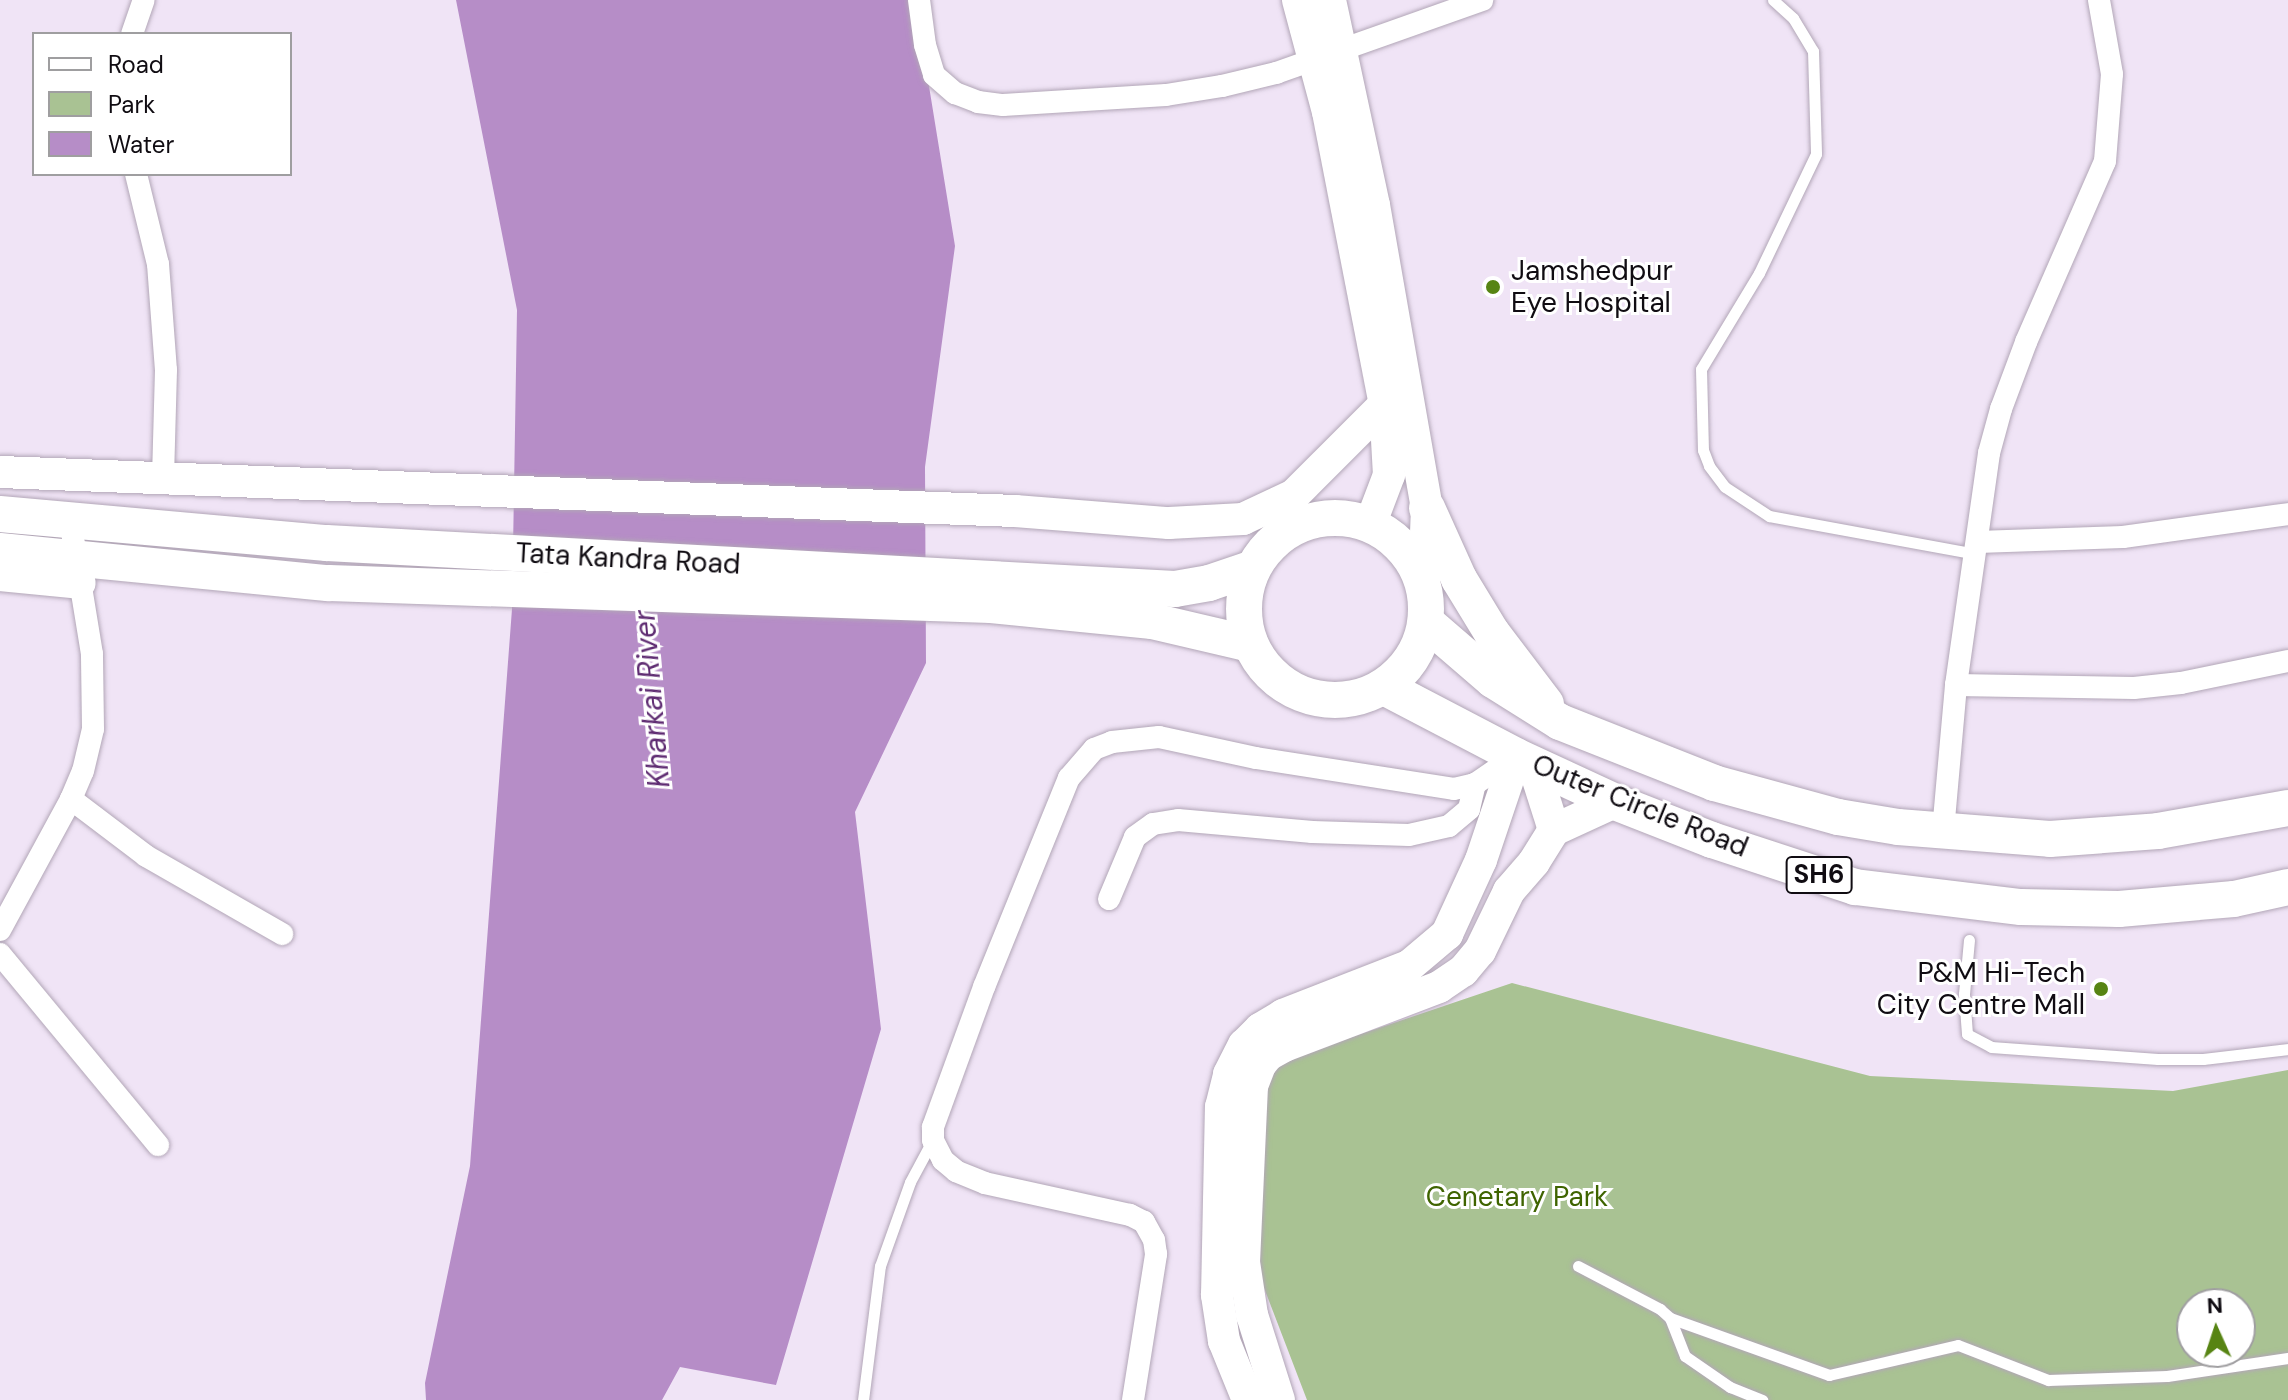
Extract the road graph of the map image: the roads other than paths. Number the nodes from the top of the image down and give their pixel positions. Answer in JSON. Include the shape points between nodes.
{"nodes":[{"id":1,"x":144,"y":0,"type":"edge"},
{"id":2,"x":919,"y":0,"type":"edge"},
{"id":3,"x":1298,"y":0,"type":"edge"},
{"id":4,"x":1330,"y":0,"type":"edge"},
{"id":5,"x":1482,"y":0,"type":"edge"},
{"id":6,"x":1773,"y":0,"type":"edge"},
{"id":7,"x":2099,"y":0,"type":"edge"},
{"id":8,"x":133,"y":32,"type":"edge"},
{"id":9,"x":1328,"y":54,"type":"junction"},
{"id":10,"x":136,"y":176,"type":"edge"},
{"id":11,"x":1385,"y":404,"type":"junction"},
{"id":12,"x":0,"y":472,"type":"edge"},
{"id":13,"x":163,"y":478,"type":"junction"},
{"id":14,"x":1427,"y":508,"type":"junction"},
{"id":15,"x":0,"y":514,"type":"edge"},
{"id":16,"x":2288,"y":514,"type":"edge"},
{"id":17,"x":70,"y":520,"type":"junction"},
{"id":18,"x":1370,"y":525,"type":"junction"},
{"id":19,"x":1977,"y":548,"type":"junction"},
{"id":20,"x":0,"y":551,"type":"edge"},
{"id":21,"x":1253,"y":568,"type":"junction"},
{"id":22,"x":79,"y":571,"type":"junction"},
{"id":23,"x":0,"y":575,"type":"edge"},
{"id":24,"x":1424,"y":584,"type":"junction"},
{"id":25,"x":996,"y":591,"type":"junction"},
{"id":26,"x":1427,"y":623,"type":"junction"},
{"id":27,"x":1250,"y":644,"type":"junction"},
{"id":28,"x":2288,"y":661,"type":"edge"},
{"id":29,"x":1956,"y":685,"type":"junction"},
{"id":30,"x":1384,"y":687,"type":"junction"},
{"id":31,"x":1553,"y":719,"type":"junction"},
{"id":32,"x":1524,"y":760,"type":"junction"},
{"id":33,"x":1475,"y":784,"type":"junction"},
{"id":34,"x":71,"y":799,"type":"junction"},
{"id":35,"x":1615,"y":802,"type":"junction"},
{"id":36,"x":2288,"y":808,"type":"edge"},
{"id":37,"x":1554,"y":830,"type":"junction"},
{"id":38,"x":1943,"y":831,"type":"junction"},
{"id":39,"x":2288,"y":887,"type":"edge"},
{"id":40,"x":8,"y":895,"type":"edge"},
{"id":41,"x":1109,"y":899,"type":"dead end"},
{"id":42,"x":1457,"y":917,"type":"junction"},
{"id":43,"x":0,"y":930,"type":"edge"},
{"id":44,"x":282,"y":934,"type":"dead end"},
{"id":45,"x":1489,"y":934,"type":"junction"},
{"id":46,"x":1969,"y":940,"type":"dead end"},
{"id":47,"x":0,"y":954,"type":"edge"},
{"id":48,"x":2288,"y":1049,"type":"edge"},
{"id":49,"x":933,"y":1140,"type":"junction"},
{"id":50,"x":158,"y":1145,"type":"dead end"},
{"id":51,"x":1578,"y":1266,"type":"dead end"},
{"id":52,"x":1670,"y":1318,"type":"junction"},
{"id":53,"x":2288,"y":1358,"type":"edge"},
{"id":54,"x":863,"y":1400,"type":"edge"},
{"id":55,"x":1133,"y":1400,"type":"edge"},
{"id":56,"x":1248,"y":1400,"type":"edge"},
{"id":57,"x":1279,"y":1400,"type":"edge"},
{"id":58,"x":1762,"y":1400,"type":"edge"}],
"edges":[{"from":1,"to":8,"type":"street"},
{"from":2,"to":9,"type":"street","via":[[934,75],[955,93],[978,102],[1166,95],[1276,73]]},
{"from":3,"to":9,"type":"street"},
{"from":4,"to":9,"type":"street"},
{"from":5,"to":9,"type":"street"},
{"from":6,"to":19,"type":"lane","via":[[1793,18],[1813,51],[1816,154],[1759,273],[1701,369],[1703,450],[1725,487],[1769,516]]},
{"from":7,"to":19,"type":"street","via":[[2112,74],[2105,161],[2001,409],[1989,453]]},
{"from":9,"to":11,"type":"street"},
{"from":9,"to":14,"type":"street"},
{"from":10,"to":13,"type":"street","via":[[158,264],[166,370]]},
{"from":11,"to":13,"type":"street","via":[[1294,495],[1243,519],[1169,523],[1015,511]]},
{"from":11,"to":18,"type":"street","via":[[1389,475]]},
{"from":12,"to":13,"type":"street"},
{"from":14,"to":24,"type":"street"},
{"from":14,"to":31,"type":"main road","via":[[1459,579]]},
{"from":15,"to":17,"type":"main road","name":"Tata Kandra Road"},
{"from":16,"to":19,"type":"street","via":[[2123,537]]},
{"from":17,"to":22,"type":"street"},
{"from":17,"to":25,"type":"main road","name":"Tata Kandra Road"},
{"from":18,"to":21,"type":"main road","via":[[1344,518],[1308,522],[1276,539]]},
{"from":18,"to":24,"type":"main road","via":[[1394,539]]},
{"from":19,"to":29,"type":"street"},
{"from":20,"to":22,"type":"main road"},
{"from":21,"to":25,"type":"main road","name":"Tata Kandra Road","via":[[1175,589]]},
{"from":21,"to":27,"type":"main road","via":[[1243,606]]},
{"from":22,"to":23,"type":"street"},
{"from":22,"to":25,"type":"main road","via":[[329,583]]},
{"from":22,"to":34,"type":"street","via":[[92,654],[93,729]]},
{"from":24,"to":26,"type":"main road"},
{"from":25,"to":27,"type":"main road"},
{"from":26,"to":30,"type":"main road","via":[[1412,660]]},
{"from":26,"to":31,"type":"main road","number":"SH6","via":[[1493,680]]},
{"from":27,"to":30,"type":"main road","via":[[1272,677],[1307,697],[1347,701]]},
{"from":28,"to":29,"type":"street","via":[[2134,688]]},
{"from":29,"to":38,"type":"street"},
{"from":30,"to":32,"type":"main road","name":"Outer Circle Road","number":"SH6"},
{"from":31,"to":32,"type":"main road"},
{"from":31,"to":38,"type":"main road","number":"SH6","via":[[1714,783],[1838,817]]},
{"from":32,"to":33,"type":"street"},
{"from":32,"to":35,"type":"main road","name":"Outer Circle Road","number":"SH6"},
{"from":32,"to":37,"type":"street"},
{"from":32,"to":42,"type":"street"},
{"from":33,"to":41,"type":"street","via":[[1469,809],[1449,826],[1409,835],[1178,820],[1153,824],[1135,837]]},
{"from":33,"to":49,"type":"street","via":[[1454,789],[1159,737],[1094,749],[1069,778],[978,1001],[933,1127]]},
{"from":34,"to":40,"type":"street"},
{"from":34,"to":44,"type":"street","via":[[146,856]]},
{"from":35,"to":37,"type":"street"},
{"from":35,"to":39,"type":"main road","name":"Outer Circle Road","number":"SH6","via":[[1855,887],[1938,899],[2119,909],[2234,899]]},
{"from":36,"to":38,"type":"main road","number":"SH6","via":[[2158,831],[2050,839]]},
{"from":37,"to":45,"type":"street","via":[[1509,891]]},
{"from":40,"to":43,"type":"street"},
{"from":42,"to":45,"type":"street"},
{"from":42,"to":56,"type":"street","via":[[1409,966],[1260,1029],[1244,1045],[1229,1074],[1218,1149],[1217,1295],[1224,1341]]},
{"from":45,"to":57,"type":"street","via":[[1463,971],[1439,987],[1284,1046],[1260,1065],[1252,1086],[1244,1262],[1255,1328]]},
{"from":46,"to":48,"type":"lane","via":[[1964,994],[1967,1034],[1975,1042],[2158,1059]]},
{"from":47,"to":50,"type":"street"},
{"from":49,"to":54,"type":"lane","via":[[910,1182],[880,1266]]},
{"from":49,"to":55,"type":"street","via":[[956,1171],[985,1183],[1144,1222],[1156,1254]]},
{"from":51,"to":52,"type":"lane"},
{"from":52,"to":53,"type":"lane","via":[[1829,1375],[1958,1345],[2048,1380],[2167,1376]]},
{"from":52,"to":58,"type":"lane","via":[[1685,1356],[1730,1387]]}]}
